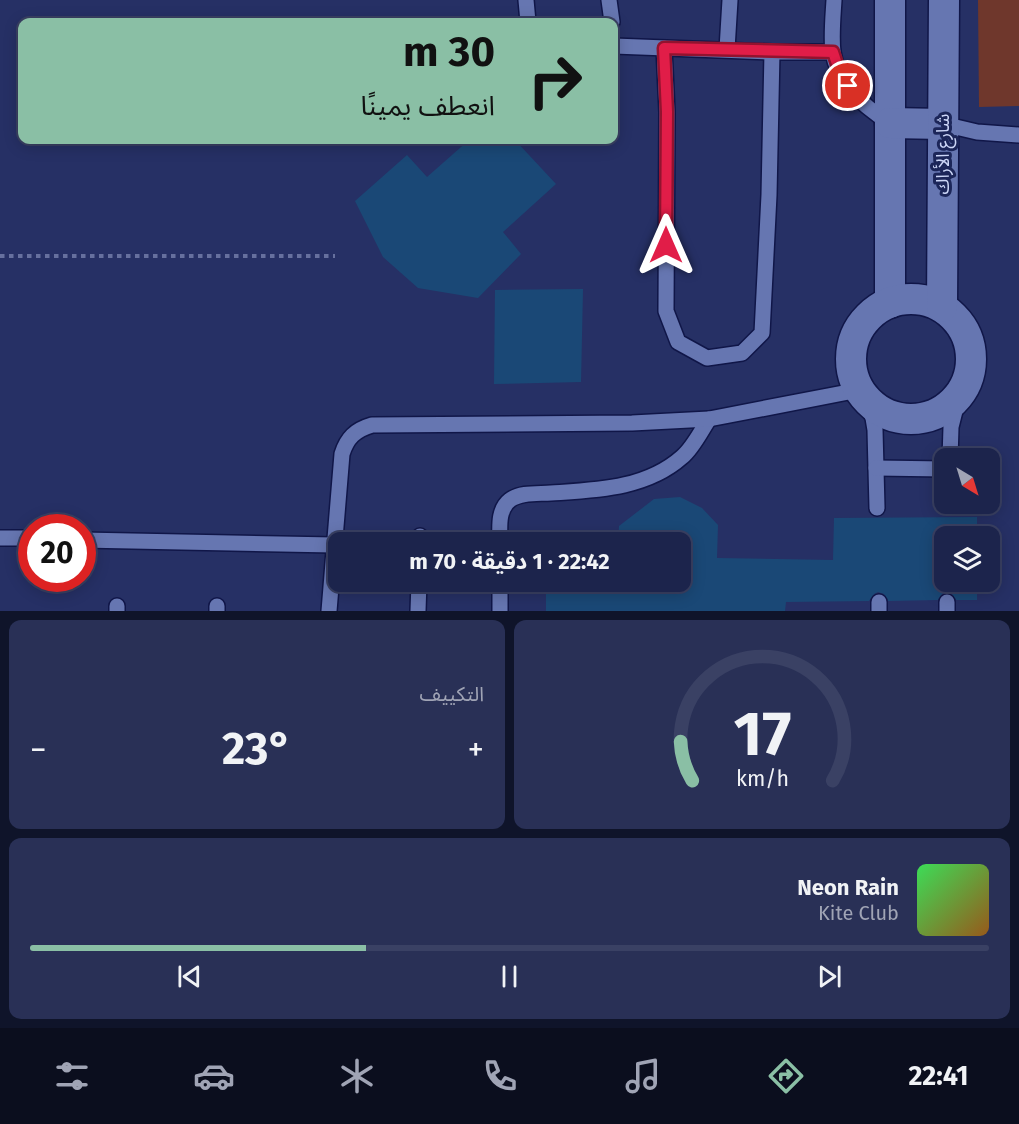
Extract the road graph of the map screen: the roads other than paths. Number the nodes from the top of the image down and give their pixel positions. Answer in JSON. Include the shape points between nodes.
{"nodes":[{"id":1,"x":526,"y":0,"type":"edge"},
{"id":2,"x":609,"y":0,"type":"edge"},
{"id":3,"x":730,"y":0,"type":"edge"},
{"id":4,"x":834,"y":0,"type":"edge"},
{"id":5,"x":890,"y":0,"type":"edge"},
{"id":6,"x":944,"y":0,"type":"edge"},
{"id":7,"x":528,"y":18,"type":"edge"},
{"id":8,"x":611,"y":18,"type":"edge"},
{"id":9,"x":618,"y":43,"type":"edge"},
{"id":10,"x":664,"y":48,"type":"junction"},
{"id":11,"x":727,"y":49,"type":"junction"},
{"id":12,"x":772,"y":52,"type":"junction"},
{"id":13,"x":833,"y":52,"type":"junction"},
{"id":14,"x":891,"y":123,"type":"junction"},
{"id":15,"x":943,"y":124,"type":"junction"},
{"id":16,"x":1019,"y":135,"type":"edge"},
{"id":17,"x":891,"y":303,"type":"junction"},
{"id":18,"x":942,"y":307,"type":"junction"},
{"id":19,"x":861,"y":392,"type":"junction"},
{"id":20,"x":959,"y":395,"type":"junction"},
{"id":21,"x":709,"y":419,"type":"junction"},
{"id":22,"x":950,"y":448,"type":"edge"},
{"id":23,"x":876,"y":468,"type":"junction"},
{"id":24,"x":934,"y":469,"type":"edge"},
{"id":25,"x":877,"y":508,"type":"dead end"},
{"id":26,"x":335,"y":532,"type":"edge"},
{"id":27,"x":500,"y":532,"type":"edge"},
{"id":28,"x":0,"y":538,"type":"edge"},
{"id":29,"x":18,"y":538,"type":"edge"},
{"id":30,"x":96,"y":540,"type":"edge"},
{"id":31,"x":328,"y":545,"type":"edge"},
{"id":32,"x":330,"y":592,"type":"edge"},
{"id":33,"x":419,"y":592,"type":"edge"},
{"id":34,"x":500,"y":592,"type":"edge"},
{"id":35,"x":329,"y":611,"type":"edge"},
{"id":36,"x":418,"y":611,"type":"edge"},
{"id":37,"x":500,"y":611,"type":"edge"}],
"edges":[{"from":1,"to":7,"type":"lane"},
{"from":2,"to":8,"type":"lane"},
{"from":3,"to":11,"type":"lane"},
{"from":4,"to":13,"type":"lane"},
{"from":5,"to":14,"type":"street"},
{"from":6,"to":15,"type":"street","name":"شارع الأراك"},
{"from":9,"to":10,"type":"lane"},
{"from":10,"to":11,"type":"lane"},
{"from":10,"to":12,"type":"lane","via":[[666,311],[678,342],[707,358],[742,353],[762,333]]},
{"from":11,"to":12,"type":"lane"},
{"from":12,"to":13,"type":"lane"},
{"from":13,"to":14,"type":"lane","via":[[839,70],[860,102]]},
{"from":14,"to":15,"type":"street"},
{"from":14,"to":17,"type":"street"},
{"from":15,"to":16,"type":"lane","via":[[977,132]]},
{"from":15,"to":18,"type":"street","name":"شارع الأراك"},
{"from":17,"to":18,"type":"street","via":[[908,299]]},
{"from":17,"to":19,"type":"street","via":[[872,313],[855,339],[852,370]]},
{"from":18,"to":20,"type":"street","via":[[955,318],[970,347],[971,364]]},
{"from":19,"to":20,"type":"street","via":[[873,406],[902,418],[934,415]]},
{"from":19,"to":21,"type":"lane"},
{"from":19,"to":23,"type":"lane","via":[[873,418]]},
{"from":20,"to":22,"type":"lane"},
{"from":21,"to":26,"type":"lane","via":[[361,428],[345,444],[342,454]]},
{"from":21,"to":27,"type":"lane","via":[[683,456],[658,473],[629,485],[523,495],[508,501],[501,515]]},
{"from":23,"to":24,"type":"lane"},
{"from":23,"to":25,"type":"lane"},
{"from":28,"to":29,"type":"lane"},
{"from":30,"to":31,"type":"lane"},
{"from":32,"to":35,"type":"lane"},
{"from":33,"to":36,"type":"lane"},
{"from":34,"to":37,"type":"lane"}]}
